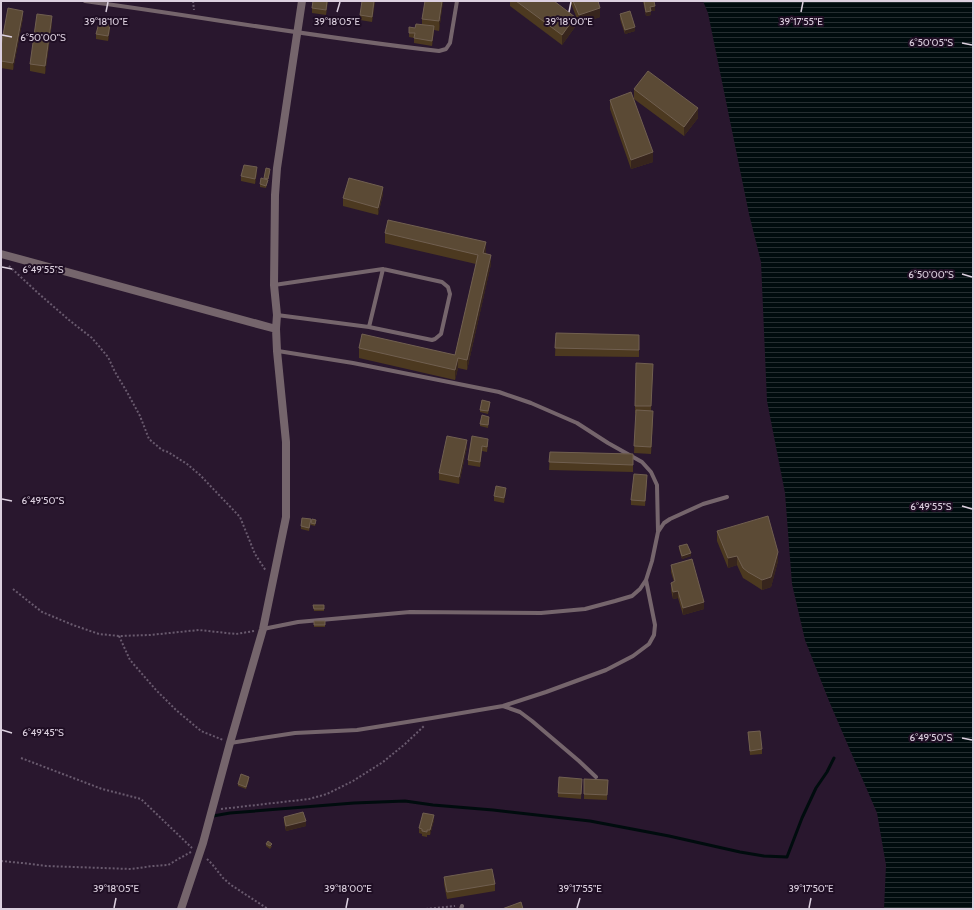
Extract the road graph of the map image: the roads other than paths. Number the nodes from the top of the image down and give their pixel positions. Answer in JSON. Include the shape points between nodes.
{"nodes":[{"id":1,"x":85,"y":1,"type":"edge"},
{"id":2,"x":302,"y":1,"type":"edge"},
{"id":3,"x":457,"y":1,"type":"edge"},
{"id":4,"x":298,"y":33,"type":"junction"},
{"id":5,"x":1,"y":254,"type":"edge"},
{"id":6,"x":383,"y":269,"type":"junction"},
{"id":7,"x":274,"y":285,"type":"junction"},
{"id":8,"x":277,"y":315,"type":"junction"},
{"id":9,"x":369,"y":327,"type":"junction"},
{"id":10,"x":276,"y":329,"type":"junction"},
{"id":11,"x":277,"y":351,"type":"junction"},
{"id":12,"x":728,"y":498,"type":"dead end"},
{"id":13,"x":658,"y":532,"type":"junction"},
{"id":14,"x":646,"y":580,"type":"junction"},
{"id":15,"x":263,"y":630,"type":"junction"},
{"id":16,"x":503,"y":706,"type":"junction"},
{"id":17,"x":230,"y":743,"type":"junction"},
{"id":18,"x":596,"y":777,"type":"dead end"},
{"id":19,"x":181,"y":909,"type":"edge"}],
"edges":[{"from":1,"to":4,"type":"lane"},
{"from":2,"to":4,"type":"street"},
{"from":3,"to":4,"type":"lane","via":[[450,43],[443,51]]},
{"from":4,"to":7,"type":"street","via":[[276,180]]},
{"from":5,"to":10,"type":"street"},
{"from":6,"to":7,"type":"lane"},
{"from":6,"to":9,"type":"lane"},
{"from":6,"to":9,"type":"lane","via":[[442,282],[448,286],[450,294],[441,334],[435,339],[428,340]]},
{"from":7,"to":8,"type":"street"},
{"from":8,"to":9,"type":"lane"},
{"from":8,"to":10,"type":"street"},
{"from":10,"to":11,"type":"street"},
{"from":11,"to":13,"type":"lane","via":[[353,363],[499,392],[576,423],[642,462],[651,472],[657,485]]},
{"from":11,"to":15,"type":"street","via":[[286,442],[286,517]]},
{"from":12,"to":13,"type":"lane","via":[[703,504],[670,519],[664,522]]},
{"from":13,"to":14,"type":"lane"},
{"from":14,"to":15,"type":"lane","via":[[632,596],[585,609],[541,613],[410,612],[298,622]]},
{"from":14,"to":16,"type":"lane","via":[[656,625],[650,644],[606,670]]},
{"from":15,"to":17,"type":"street"},
{"from":16,"to":17,"type":"lane","via":[[357,730],[296,733]]},
{"from":16,"to":18,"type":"lane","via":[[520,712],[532,721]]},
{"from":17,"to":19,"type":"street","via":[[200,853]]}]}
